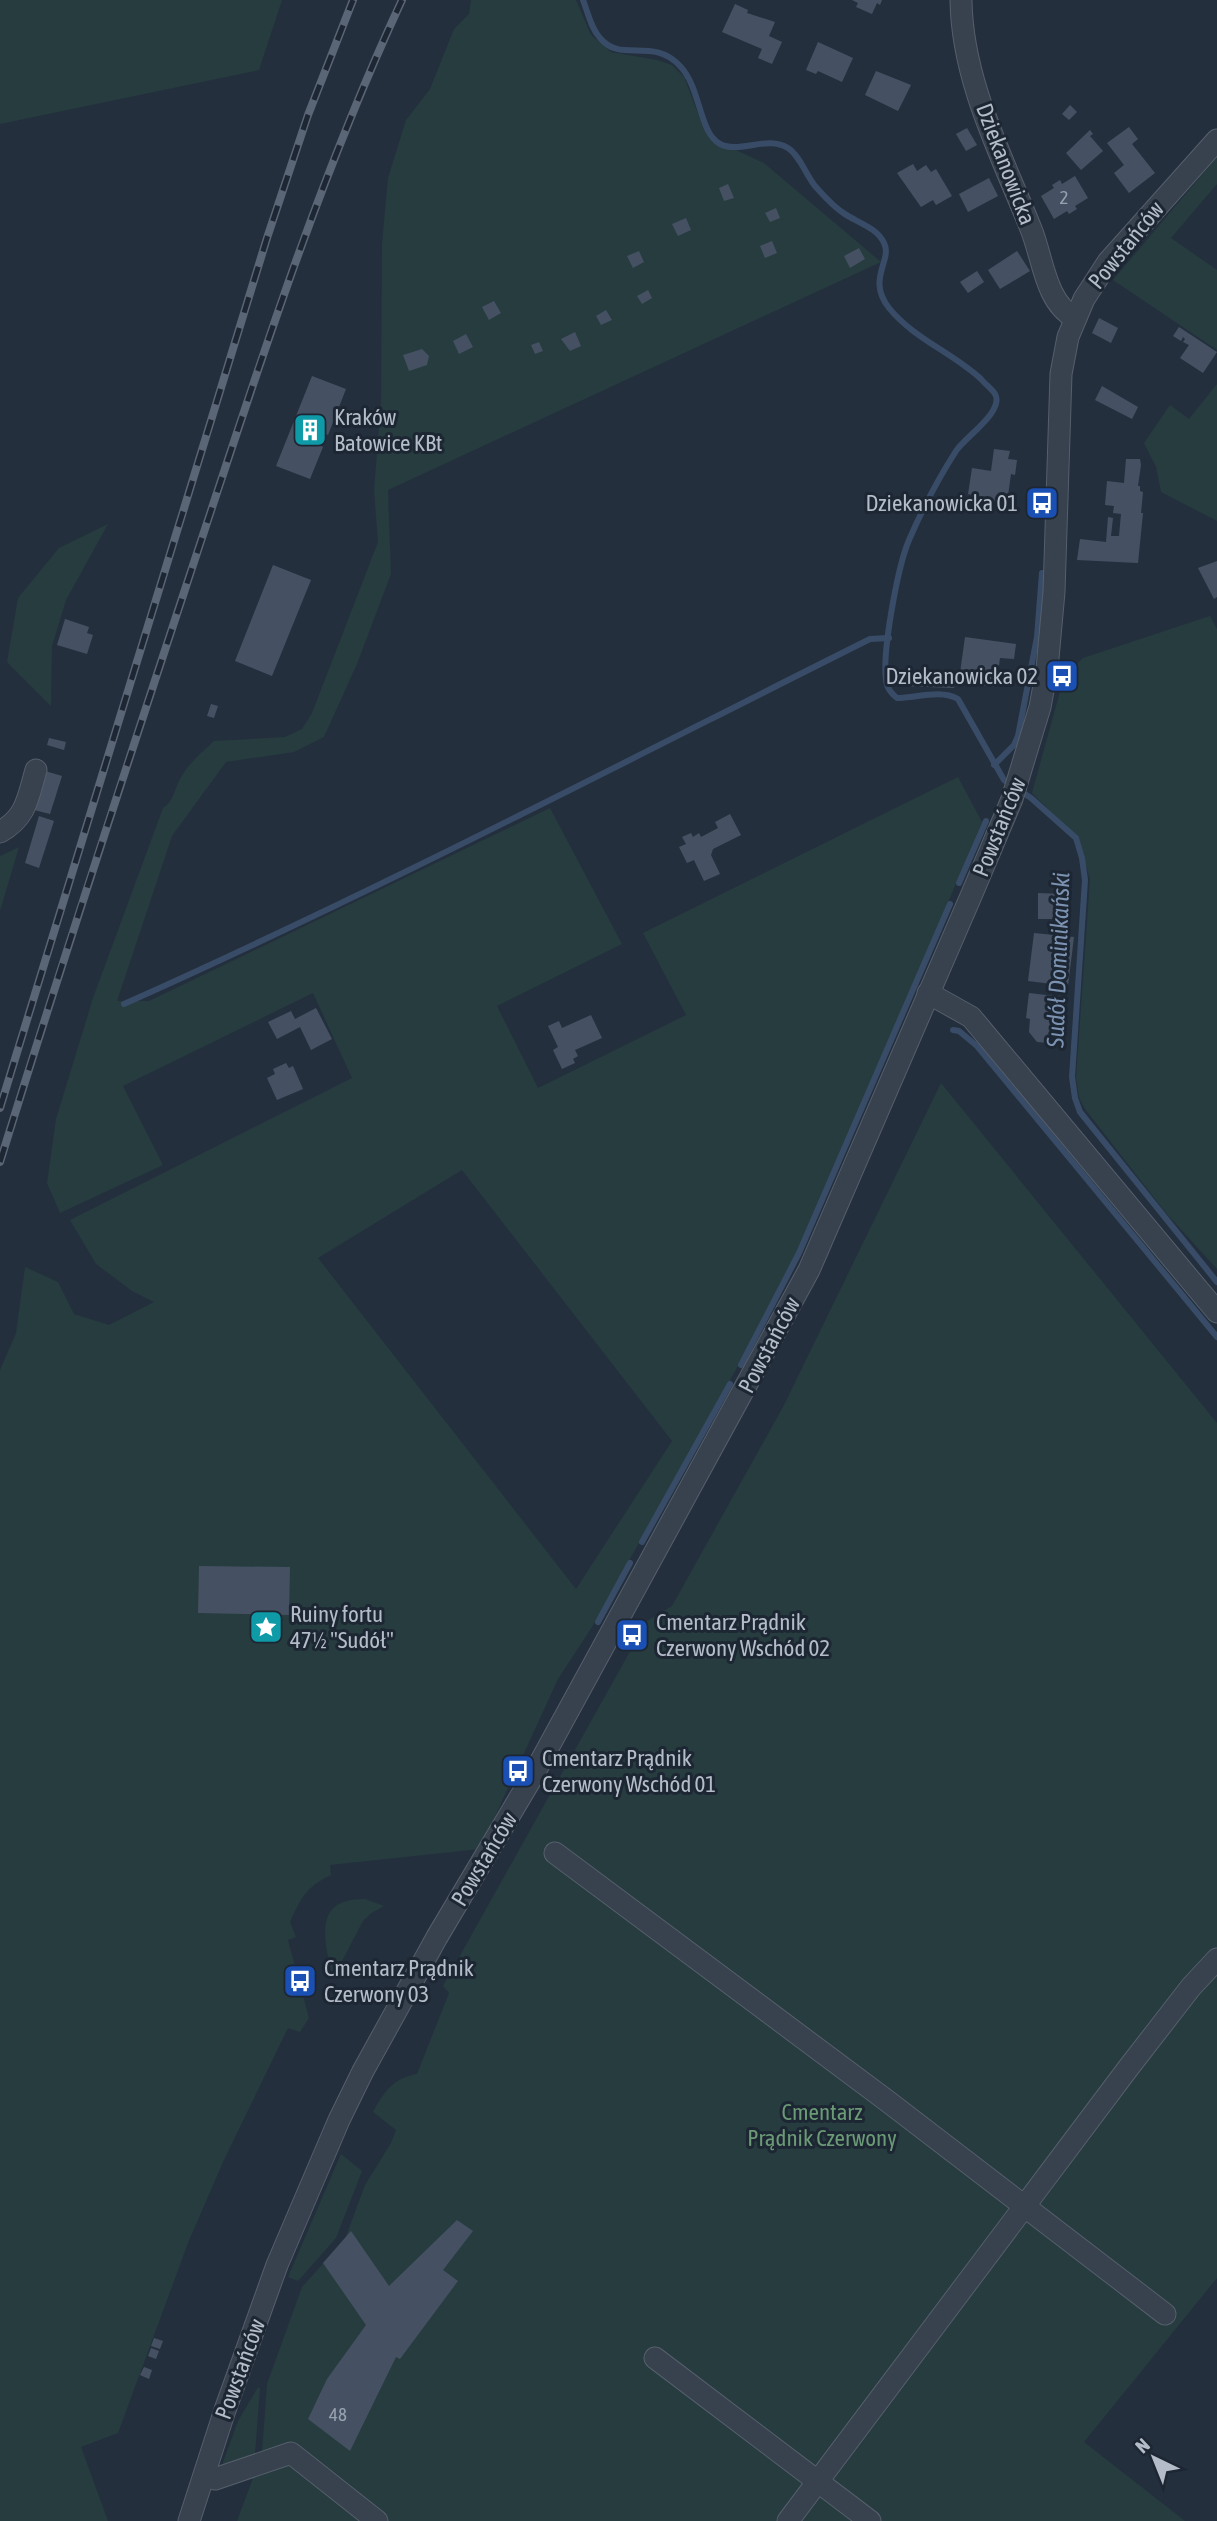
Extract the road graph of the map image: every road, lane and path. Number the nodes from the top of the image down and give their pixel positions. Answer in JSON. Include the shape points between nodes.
{"nodes":[{"id":1,"x":961,"y":0,"type":"edge"},
{"id":2,"x":1217,"y":140,"type":"edge"},
{"id":3,"x":1074,"y":318,"type":"junction"},
{"id":4,"x":36,"y":770,"type":"dead end"},
{"id":5,"x":0,"y":832,"type":"edge"},
{"id":6,"x":928,"y":993,"type":"junction"},
{"id":7,"x":1217,"y":1312,"type":"edge"},
{"id":8,"x":555,"y":1853,"type":"dead end"},
{"id":9,"x":1217,"y":1959,"type":"edge"},
{"id":10,"x":1024,"y":2206,"type":"junction"},
{"id":11,"x":1165,"y":2314,"type":"dead end"},
{"id":12,"x":655,"y":2358,"type":"dead end"},
{"id":13,"x":215,"y":2479,"type":"dead end"},
{"id":14,"x":817,"y":2482,"type":"junction"},
{"id":15,"x":189,"y":2521,"type":"edge"},
{"id":16,"x":377,"y":2521,"type":"edge"},
{"id":17,"x":788,"y":2521,"type":"edge"},
{"id":18,"x":870,"y":2521,"type":"edge"}],
"edges":[{"from":1,"to":3,"type":"street","name":"Dziekanowicka","via":[[965,47],[992,139],[1056,301]]},
{"from":2,"to":3,"type":"street","name":"Powstańców","via":[[1108,262]]},
{"from":3,"to":6,"type":"street","name":"Powstańców","via":[[1061,374],[1051,634],[1040,706],[1012,799]]},
{"from":4,"to":5,"type":"street","via":[[23,812]]},
{"from":6,"to":7,"type":"street","via":[[971,1017]]},
{"from":6,"to":15,"type":"street","name":"Powstańców","via":[[809,1270],[339,2119],[278,2265]]},
{"from":8,"to":10,"type":"street"},
{"from":9,"to":10,"type":"street"},
{"from":10,"to":11,"type":"street"},
{"from":10,"to":14,"type":"street"},
{"from":12,"to":14,"type":"street"},
{"from":13,"to":16,"type":"street","via":[[291,2453]]},
{"from":14,"to":17,"type":"street"},
{"from":14,"to":18,"type":"street"}]}
